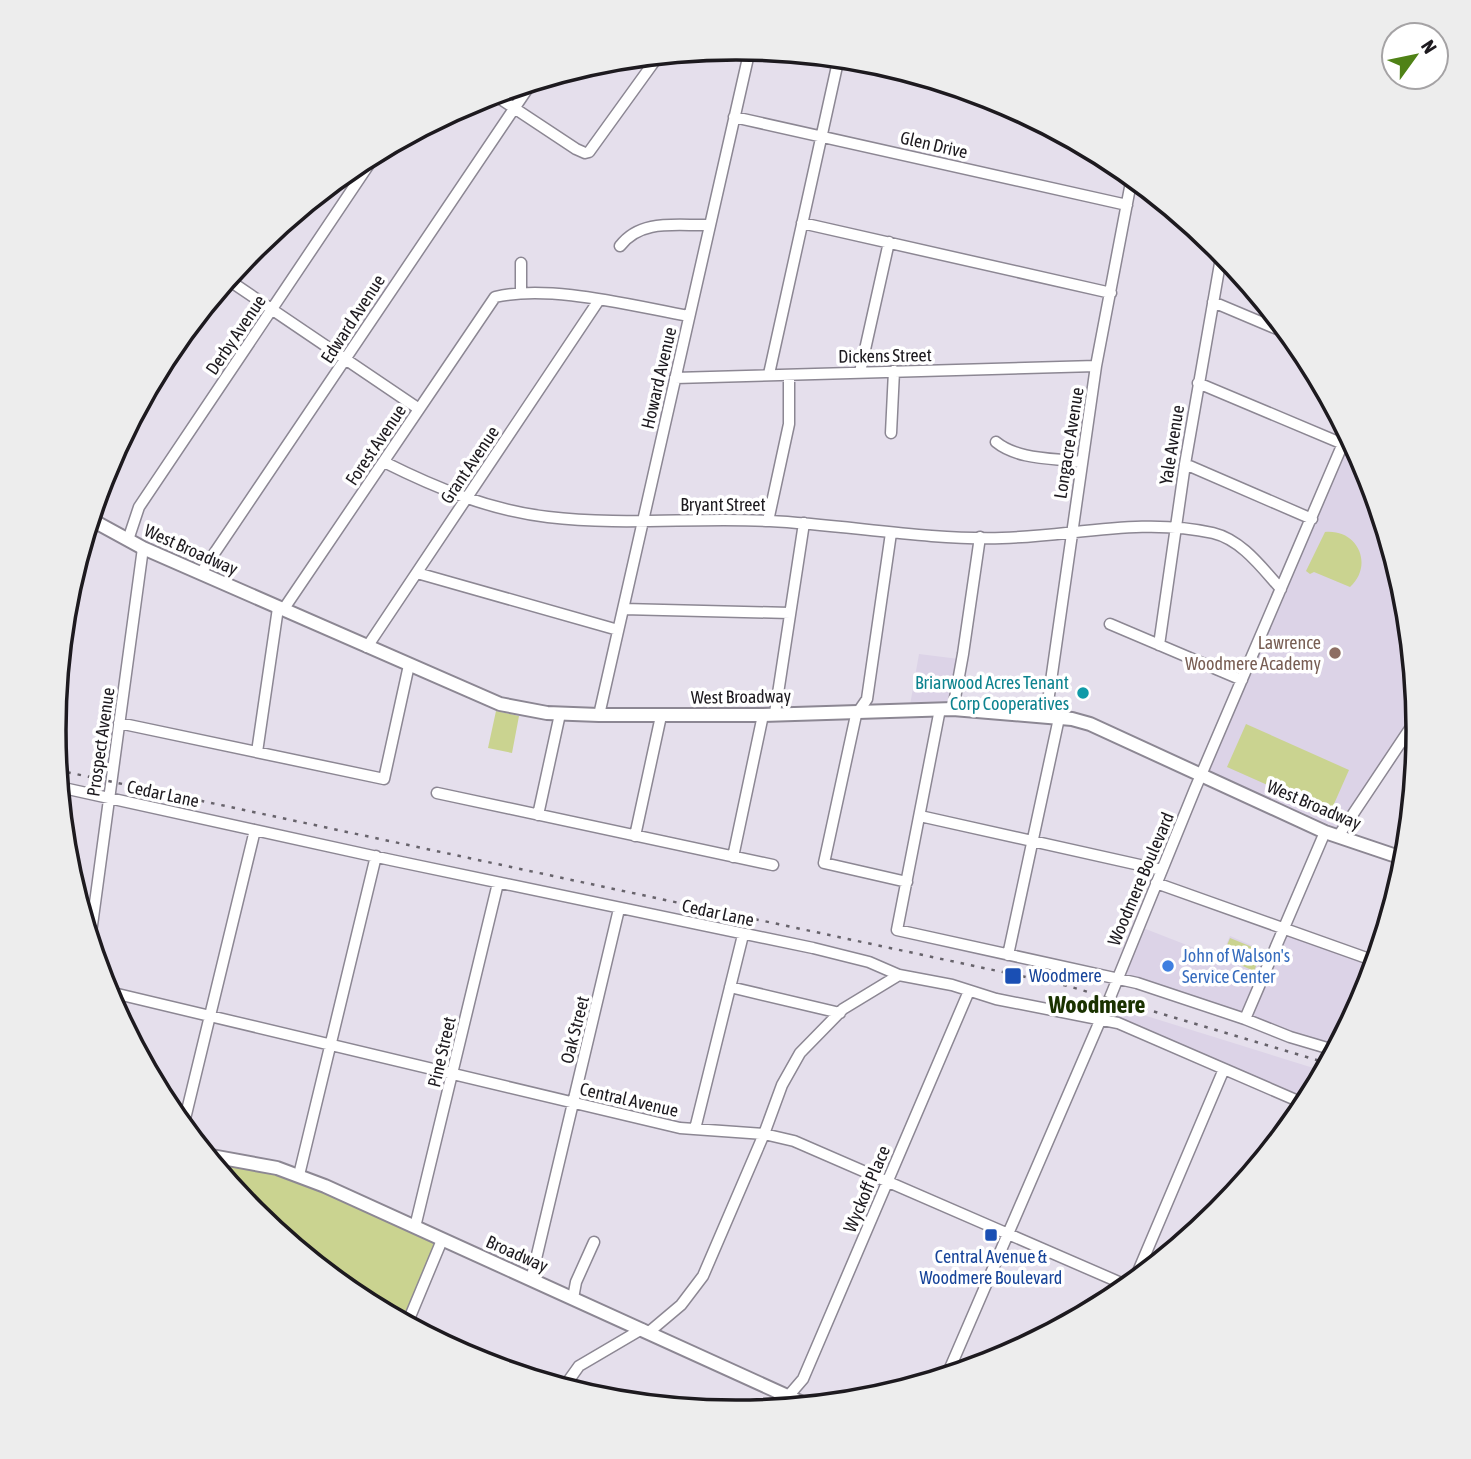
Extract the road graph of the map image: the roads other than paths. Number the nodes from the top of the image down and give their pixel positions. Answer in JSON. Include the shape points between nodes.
{"nodes":[{"id":1,"x":747,"y":60,"type":"edge"},
{"id":2,"x":652,"y":65,"type":"edge"},
{"id":3,"x":837,"y":67,"type":"edge"},
{"id":4,"x":524,"y":94,"type":"edge"},
{"id":5,"x":504,"y":101,"type":"edge"},
{"id":6,"x":514,"y":108,"type":"junction"},
{"id":7,"x":734,"y":117,"type":"junction"},
{"id":8,"x":821,"y":136,"type":"junction"},
{"id":9,"x":363,"y":172,"type":"edge"},
{"id":10,"x":1130,"y":188,"type":"edge"},
{"id":11,"x":1126,"y":205,"type":"junction"},
{"id":12,"x":802,"y":223,"type":"junction"},
{"id":13,"x":709,"y":225,"type":"junction"},
{"id":14,"x":889,"y":242,"type":"junction"},
{"id":15,"x":620,"y":246,"type":"dead end"},
{"id":16,"x":521,"y":263,"type":"dead end"},
{"id":17,"x":1219,"y":267,"type":"edge"},
{"id":18,"x":235,"y":285,"type":"edge"},
{"id":19,"x":521,"y":292,"type":"junction"},
{"id":20,"x":1111,"y":293,"type":"junction"},
{"id":21,"x":599,"y":300,"type":"junction"},
{"id":22,"x":1213,"y":302,"type":"junction"},
{"id":23,"x":271,"y":309,"type":"junction"},
{"id":24,"x":689,"y":316,"type":"junction"},
{"id":25,"x":1270,"y":326,"type":"edge"},
{"id":26,"x":345,"y":359,"type":"junction"},
{"id":27,"x":1096,"y":366,"type":"junction"},
{"id":28,"x":859,"y":372,"type":"junction"},
{"id":29,"x":894,"y":372,"type":"junction"},
{"id":30,"x":769,"y":374,"type":"junction"},
{"id":31,"x":789,"y":375,"type":"junction"},
{"id":32,"x":675,"y":378,"type":"junction"},
{"id":33,"x":1198,"y":383,"type":"junction"},
{"id":34,"x":419,"y":409,"type":"junction"},
{"id":35,"x":891,"y":433,"type":"dead end"},
{"id":36,"x":996,"y":442,"type":"dead end"},
{"id":37,"x":1340,"y":443,"type":"edge"},
{"id":38,"x":1342,"y":446,"type":"edge"},
{"id":39,"x":384,"y":462,"type":"junction"},
{"id":40,"x":1081,"y":462,"type":"junction"},
{"id":41,"x":1185,"y":464,"type":"junction"},
{"id":42,"x":467,"y":498,"type":"junction"},
{"id":43,"x":1311,"y":519,"type":"junction"},
{"id":44,"x":643,"y":521,"type":"junction"},
{"id":45,"x":768,"y":521,"type":"junction"},
{"id":46,"x":98,"y":523,"type":"edge"},
{"id":47,"x":804,"y":523,"type":"junction"},
{"id":48,"x":1175,"y":528,"type":"junction"},
{"id":49,"x":1071,"y":532,"type":"junction"},
{"id":50,"x":891,"y":533,"type":"junction"},
{"id":51,"x":980,"y":537,"type":"junction"},
{"id":52,"x":128,"y":540,"type":"junction"},
{"id":53,"x":143,"y":548,"type":"junction"},
{"id":54,"x":201,"y":573,"type":"junction"},
{"id":55,"x":417,"y":573,"type":"junction"},
{"id":56,"x":1281,"y":589,"type":"junction"},
{"id":57,"x":280,"y":609,"type":"junction"},
{"id":58,"x":623,"y":609,"type":"junction"},
{"id":59,"x":790,"y":613,"type":"junction"},
{"id":60,"x":1110,"y":624,"type":"dead end"},
{"id":61,"x":618,"y":630,"type":"junction"},
{"id":62,"x":1159,"y":645,"type":"junction"},
{"id":63,"x":367,"y":647,"type":"junction"},
{"id":64,"x":410,"y":665,"type":"junction"},
{"id":65,"x":1242,"y":680,"type":"junction"},
{"id":66,"x":947,"y":709,"type":"junction"},
{"id":67,"x":861,"y":711,"type":"junction"},
{"id":68,"x":560,"y":714,"type":"junction"},
{"id":69,"x":769,"y":714,"type":"junction"},
{"id":70,"x":599,"y":715,"type":"junction"},
{"id":71,"x":661,"y":716,"type":"junction"},
{"id":72,"x":1052,"y":717,"type":"junction"},
{"id":73,"x":119,"y":723,"type":"junction"},
{"id":74,"x":1406,"y":734,"type":"edge"},
{"id":75,"x":257,"y":752,"type":"junction"},
{"id":76,"x":1202,"y":775,"type":"junction"},
{"id":77,"x":68,"y":789,"type":"edge"},
{"id":78,"x":437,"y":793,"type":"dead end"},
{"id":79,"x":109,"y":798,"type":"junction"},
{"id":80,"x":538,"y":815,"type":"junction"},
{"id":81,"x":920,"y":816,"type":"junction"},
{"id":82,"x":254,"y":830,"type":"junction"},
{"id":83,"x":1325,"y":832,"type":"junction"},
{"id":84,"x":1339,"y":835,"type":"junction"},
{"id":85,"x":635,"y":836,"type":"junction"},
{"id":86,"x":1032,"y":840,"type":"junction"},
{"id":87,"x":1394,"y":855,"type":"edge"},
{"id":88,"x":376,"y":856,"type":"junction"},
{"id":89,"x":733,"y":856,"type":"junction"},
{"id":90,"x":773,"y":865,"type":"dead end"},
{"id":91,"x":1162,"y":870,"type":"junction"},
{"id":92,"x":906,"y":882,"type":"junction"},
{"id":93,"x":498,"y":883,"type":"junction"},
{"id":94,"x":1156,"y":883,"type":"junction"},
{"id":95,"x":619,"y":909,"type":"junction"},
{"id":96,"x":93,"y":919,"type":"edge"},
{"id":97,"x":1284,"y":928,"type":"junction"},
{"id":98,"x":743,"y":935,"type":"junction"},
{"id":99,"x":1007,"y":955,"type":"junction"},
{"id":100,"x":1365,"y":957,"type":"edge"},
{"id":101,"x":899,"y":975,"type":"junction"},
{"id":102,"x":1117,"y":979,"type":"junction"},
{"id":103,"x":730,"y":987,"type":"junction"},
{"id":104,"x":969,"y":992,"type":"junction"},
{"id":105,"x":121,"y":994,"type":"edge"},
{"id":106,"x":840,"y":1013,"type":"junction"},
{"id":107,"x":210,"y":1016,"type":"junction"},
{"id":108,"x":1245,"y":1019,"type":"junction"},
{"id":109,"x":1099,"y":1020,"type":"junction"},
{"id":110,"x":331,"y":1045,"type":"junction"},
{"id":111,"x":1325,"y":1047,"type":"edge"},
{"id":112,"x":1224,"y":1069,"type":"junction"},
{"id":113,"x":452,"y":1074,"type":"junction"},
{"id":114,"x":1295,"y":1099,"type":"edge"},
{"id":115,"x":574,"y":1103,"type":"junction"},
{"id":116,"x":186,"y":1113,"type":"edge"},
{"id":117,"x":695,"y":1129,"type":"junction"},
{"id":118,"x":764,"y":1134,"type":"junction"},
{"id":119,"x":221,"y":1158,"type":"edge"},
{"id":120,"x":299,"y":1175,"type":"junction"},
{"id":121,"x":887,"y":1183,"type":"junction"},
{"id":122,"x":415,"y":1227,"type":"junction"},
{"id":123,"x":1007,"y":1234,"type":"junction"},
{"id":124,"x":442,"y":1240,"type":"junction"},
{"id":125,"x":594,"y":1242,"type":"dead end"},
{"id":126,"x":1141,"y":1263,"type":"edge"},
{"id":127,"x":531,"y":1280,"type":"junction"},
{"id":128,"x":1116,"y":1281,"type":"edge"},
{"id":129,"x":573,"y":1298,"type":"junction"},
{"id":130,"x":411,"y":1315,"type":"edge"},
{"id":131,"x":645,"y":1330,"type":"junction"},
{"id":132,"x":952,"y":1364,"type":"edge"},
{"id":133,"x":570,"y":1379,"type":"edge"},
{"id":134,"x":788,"y":1396,"type":"joint"}],
"edges":[{"from":1,"to":7,"type":"street","name":"Howard Avenue"},
{"from":2,"to":6,"type":"street","via":[[594,148],[585,153]]},
{"from":3,"to":8,"type":"street"},
{"from":4,"to":6,"type":"street","name":"Edward Avenue"},
{"from":5,"to":6,"type":"street"},
{"from":6,"to":26,"type":"street","name":"Edward Avenue"},
{"from":7,"to":8,"type":"street","name":"Glen Drive"},
{"from":7,"to":13,"type":"street","name":"Howard Avenue"},
{"from":8,"to":11,"type":"street","name":"Glen Drive"},
{"from":8,"to":12,"type":"street"},
{"from":9,"to":23,"type":"street","name":"Derby Avenue"},
{"from":10,"to":11,"type":"street","name":"Longacre Avenue"},
{"from":11,"to":20,"type":"street","name":"Longacre Avenue"},
{"from":12,"to":14,"type":"street"},
{"from":12,"to":30,"type":"street"},
{"from":13,"to":15,"type":"street","via":[[649,226]]},
{"from":13,"to":24,"type":"street","name":"Howard Avenue"},
{"from":14,"to":20,"type":"street"},
{"from":14,"to":28,"type":"street"},
{"from":16,"to":19,"type":"street"},
{"from":17,"to":22,"type":"street","name":"Yale Avenue"},
{"from":18,"to":23,"type":"street"},
{"from":19,"to":21,"type":"street"},
{"from":19,"to":34,"type":"street","name":"Forest Avenue","via":[[495,297]]},
{"from":20,"to":27,"type":"street","name":"Longacre Avenue"},
{"from":21,"to":24,"type":"street"},
{"from":21,"to":42,"type":"street","name":"Grant Avenue"},
{"from":22,"to":25,"type":"street"},
{"from":22,"to":33,"type":"street","name":"Yale Avenue"},
{"from":23,"to":26,"type":"street"},
{"from":23,"to":52,"type":"street","name":"Derby Avenue","via":[[139,507]]},
{"from":24,"to":32,"type":"street","name":"Howard Avenue"},
{"from":26,"to":34,"type":"street"},
{"from":26,"to":54,"type":"street","name":"Edward Avenue"},
{"from":27,"to":29,"type":"street","name":"Dickens Street"},
{"from":27,"to":40,"type":"street","name":"Longacre Avenue"},
{"from":28,"to":29,"type":"street","name":"Dickens Street"},
{"from":28,"to":31,"type":"street","name":"Dickens Street"},
{"from":29,"to":35,"type":"street"},
{"from":30,"to":31,"type":"street","name":"Dickens Street"},
{"from":30,"to":32,"type":"street","name":"Dickens Street"},
{"from":31,"to":45,"type":"street","via":[[789,424]]},
{"from":32,"to":44,"type":"street","name":"Howard Avenue"},
{"from":33,"to":37,"type":"street"},
{"from":33,"to":41,"type":"street","name":"Yale Avenue"},
{"from":34,"to":39,"type":"street","name":"Forest Avenue"},
{"from":36,"to":40,"type":"street","via":[[1018,454]]},
{"from":38,"to":43,"type":"street","name":"Woodmere Boulevard"},
{"from":39,"to":42,"type":"street","name":"Bryant Street"},
{"from":39,"to":57,"type":"street","name":"Forest Avenue"},
{"from":40,"to":49,"type":"street","name":"Longacre Avenue"},
{"from":41,"to":43,"type":"street"},
{"from":41,"to":48,"type":"street","name":"Yale Avenue"},
{"from":42,"to":44,"type":"street","name":"Bryant Street","via":[[547,517]]},
{"from":42,"to":55,"type":"street","name":"Grant Avenue"},
{"from":43,"to":56,"type":"street","name":"Woodmere Boulevard"},
{"from":44,"to":45,"type":"street","name":"Bryant Street"},
{"from":44,"to":58,"type":"street","name":"Howard Avenue"},
{"from":45,"to":47,"type":"street","name":"Bryant Street"},
{"from":46,"to":52,"type":"main road","name":"West Broadway"},
{"from":47,"to":50,"type":"street","name":"Bryant Street"},
{"from":47,"to":59,"type":"street"},
{"from":48,"to":49,"type":"street","name":"Bryant Street"},
{"from":48,"to":56,"type":"street","name":"Bryant Street","via":[[1230,540]]},
{"from":48,"to":62,"type":"street","name":"Yale Avenue"},
{"from":49,"to":51,"type":"street","name":"Bryant Street"},
{"from":49,"to":72,"type":"street","name":"Longacre Avenue"},
{"from":50,"to":51,"type":"street","name":"Bryant Street"},
{"from":50,"to":67,"type":"street","via":[[867,699]]},
{"from":51,"to":66,"type":"street","via":[[964,654]]},
{"from":52,"to":53,"type":"main road","name":"West Broadway"},
{"from":53,"to":54,"type":"main road","name":"West Broadway"},
{"from":53,"to":73,"type":"street","name":"Prospect Avenue"},
{"from":54,"to":57,"type":"main road","name":"West Broadway"},
{"from":55,"to":61,"type":"street"},
{"from":55,"to":63,"type":"street","name":"Grant Avenue"},
{"from":56,"to":65,"type":"street","name":"Woodmere Boulevard"},
{"from":57,"to":63,"type":"main road","name":"West Broadway"},
{"from":57,"to":75,"type":"street"},
{"from":58,"to":59,"type":"street"},
{"from":58,"to":61,"type":"street","name":"Howard Avenue"},
{"from":59,"to":69,"type":"street"},
{"from":60,"to":62,"type":"street"},
{"from":61,"to":70,"type":"street","name":"Howard Avenue"},
{"from":62,"to":65,"type":"street"},
{"from":63,"to":64,"type":"main road","name":"West Broadway"},
{"from":64,"to":68,"type":"main road","name":"West Broadway","via":[[500,704]]},
{"from":64,"to":75,"type":"street","via":[[384,779]]},
{"from":65,"to":76,"type":"street","name":"Woodmere Boulevard"},
{"from":66,"to":67,"type":"main road","name":"West Broadway"},
{"from":66,"to":72,"type":"main road","name":"West Broadway"},
{"from":66,"to":81,"type":"street"},
{"from":67,"to":69,"type":"main road","name":"West Broadway"},
{"from":67,"to":92,"type":"street","via":[[847,751],[824,863]]},
{"from":68,"to":70,"type":"main road","name":"West Broadway"},
{"from":68,"to":80,"type":"street"},
{"from":69,"to":71,"type":"main road","name":"West Broadway"},
{"from":69,"to":89,"type":"street"},
{"from":70,"to":71,"type":"main road","name":"West Broadway"},
{"from":71,"to":85,"type":"street"},
{"from":72,"to":76,"type":"main road","name":"West Broadway","via":[[1090,724]]},
{"from":72,"to":86,"type":"street","name":"Longacre Avenue"},
{"from":73,"to":75,"type":"street"},
{"from":73,"to":79,"type":"street","name":"Prospect Avenue"},
{"from":74,"to":84,"type":"street"},
{"from":76,"to":83,"type":"main road","name":"West Broadway"},
{"from":76,"to":91,"type":"street","name":"Woodmere Boulevard"},
{"from":77,"to":79,"type":"street","name":"Cedar Lane"},
{"from":78,"to":80,"type":"street"},
{"from":79,"to":82,"type":"street","name":"Cedar Lane"},
{"from":79,"to":96,"type":"street","name":"Prospect Avenue"},
{"from":80,"to":85,"type":"street"},
{"from":81,"to":86,"type":"street"},
{"from":81,"to":92,"type":"street"},
{"from":82,"to":88,"type":"street","name":"Cedar Lane"},
{"from":82,"to":107,"type":"street"},
{"from":83,"to":84,"type":"main road","name":"West Broadway"},
{"from":83,"to":97,"type":"street"},
{"from":84,"to":87,"type":"main road","name":"West Broadway"},
{"from":85,"to":89,"type":"street"},
{"from":86,"to":91,"type":"street"},
{"from":86,"to":99,"type":"street","name":"Longacre Avenue"},
{"from":88,"to":93,"type":"street","name":"Cedar Lane"},
{"from":88,"to":110,"type":"street"},
{"from":89,"to":90,"type":"street"},
{"from":91,"to":94,"type":"street","name":"Woodmere Boulevard"},
{"from":92,"to":99,"type":"street","via":[[897,930]]},
{"from":93,"to":95,"type":"street","name":"Cedar Lane"},
{"from":93,"to":113,"type":"street","name":"Pine Street"},
{"from":94,"to":97,"type":"street"},
{"from":94,"to":102,"type":"street","name":"Woodmere Boulevard"},
{"from":95,"to":98,"type":"street","name":"Cedar Lane"},
{"from":95,"to":115,"type":"street","name":"Oak Street"},
{"from":97,"to":100,"type":"street"},
{"from":97,"to":108,"type":"street"},
{"from":98,"to":101,"type":"street","name":"Cedar Lane","via":[[869,962]]},
{"from":98,"to":103,"type":"street"},
{"from":99,"to":102,"type":"street"},
{"from":101,"to":104,"type":"street","name":"Cedar Lane"},
{"from":101,"to":106,"type":"street"},
{"from":102,"to":108,"type":"street"},
{"from":102,"to":109,"type":"street","name":"Woodmere Boulevard"},
{"from":103,"to":106,"type":"street"},
{"from":103,"to":117,"type":"street"},
{"from":104,"to":109,"type":"street","name":"Cedar Lane"},
{"from":104,"to":121,"type":"street","name":"Wyckoff Place"},
{"from":105,"to":107,"type":"street","name":"Central Avenue"},
{"from":106,"to":118,"type":"street","via":[[792,1066]]},
{"from":107,"to":110,"type":"street","name":"Central Avenue"},
{"from":107,"to":116,"type":"street"},
{"from":108,"to":111,"type":"street"},
{"from":109,"to":112,"type":"street","name":"Cedar Lane","via":[[1118,1023]]},
{"from":109,"to":123,"type":"street","name":"Woodmere Boulevard"},
{"from":110,"to":113,"type":"street","name":"Central Avenue"},
{"from":110,"to":120,"type":"street"},
{"from":112,"to":114,"type":"street","name":"Cedar Lane"},
{"from":112,"to":126,"type":"street"},
{"from":113,"to":115,"type":"street","name":"Central Avenue"},
{"from":113,"to":122,"type":"street","name":"Pine Street"},
{"from":115,"to":117,"type":"street","name":"Central Avenue"},
{"from":115,"to":127,"type":"street","name":"Oak Street"},
{"from":117,"to":118,"type":"street","name":"Central Avenue"},
{"from":118,"to":121,"type":"street","name":"Central Avenue","via":[[794,1141]]},
{"from":118,"to":131,"type":"street","via":[[703,1276],[681,1306]]},
{"from":119,"to":120,"type":"main road","name":"Broadway"},
{"from":120,"to":122,"type":"main road","name":"Broadway"},
{"from":121,"to":123,"type":"street","name":"Central Avenue"},
{"from":121,"to":134,"type":"street","name":"Wyckoff Place","via":[[803,1379]]},
{"from":122,"to":124,"type":"main road","name":"Broadway"},
{"from":123,"to":128,"type":"street","name":"Central Avenue"},
{"from":123,"to":132,"type":"street","name":"Woodmere Boulevard"},
{"from":124,"to":127,"type":"main road","name":"Broadway"},
{"from":124,"to":130,"type":"street"},
{"from":125,"to":129,"type":"street"},
{"from":127,"to":129,"type":"main road","name":"Broadway"},
{"from":129,"to":131,"type":"main road","name":"Broadway"},
{"from":131,"to":133,"type":"street","via":[[579,1366]]},
{"from":131,"to":134,"type":"main road","name":"Broadway"}]}
